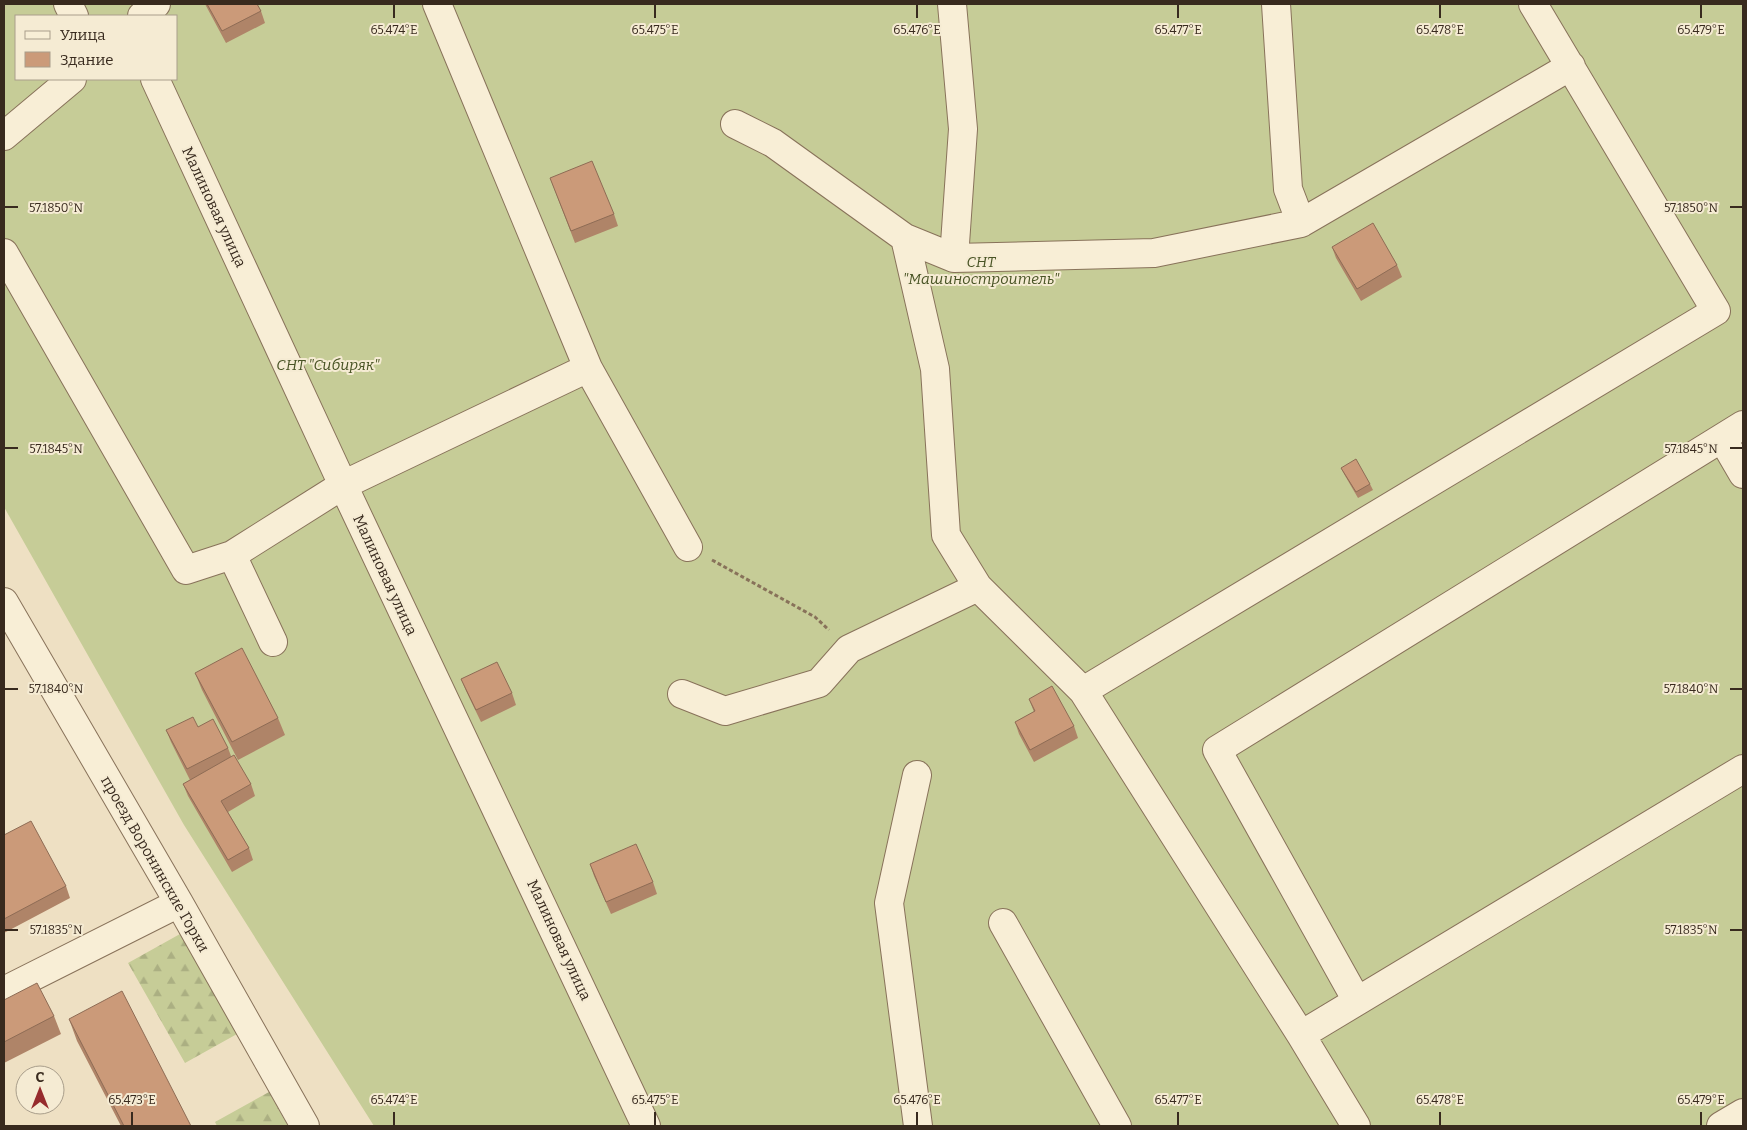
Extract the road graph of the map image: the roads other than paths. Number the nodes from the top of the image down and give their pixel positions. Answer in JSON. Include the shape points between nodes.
{"nodes":[{"id":1,"x":156,"y":4,"type":"edge"},
{"id":2,"x":437,"y":4,"type":"edge"},
{"id":3,"x":952,"y":4,"type":"edge"},
{"id":4,"x":1276,"y":4,"type":"edge"},
{"id":5,"x":1532,"y":4,"type":"edge"},
{"id":6,"x":143,"y":15,"type":"edge"},
{"id":7,"x":1571,"y":66,"type":"junction"},
{"id":8,"x":71,"y":80,"type":"edge"},
{"id":9,"x":155,"y":80,"type":"edge"},
{"id":10,"x":735,"y":124,"type":"dead end"},
{"id":11,"x":4,"y":136,"type":"edge"},
{"id":12,"x":1301,"y":223,"type":"junction"},
{"id":13,"x":905,"y":238,"type":"junction"},
{"id":14,"x":4,"y":253,"type":"edge"},
{"id":15,"x":954,"y":258,"type":"junction"},
{"id":16,"x":588,"y":368,"type":"junction"},
{"id":17,"x":1733,"y":432,"type":"edge"},
{"id":18,"x":1743,"y":474,"type":"edge"},
{"id":19,"x":343,"y":485,"type":"junction"},
{"id":20,"x":688,"y":547,"type":"road end"},
{"id":21,"x":232,"y":555,"type":"junction"},
{"id":22,"x":978,"y":587,"type":"junction"},
{"id":23,"x":4,"y":602,"type":"edge"},
{"id":24,"x":273,"y":642,"type":"dead end"},
{"id":25,"x":1083,"y":691,"type":"junction"},
{"id":26,"x":682,"y":694,"type":"dead end"},
{"id":27,"x":1743,"y":769,"type":"edge"},
{"id":28,"x":917,"y":775,"type":"dead end"},
{"id":29,"x":179,"y":903,"type":"junction"},
{"id":30,"x":1004,"y":924,"type":"dead end"},
{"id":31,"x":4,"y":991,"type":"edge"},
{"id":32,"x":1357,"y":1002,"type":"junction"},
{"id":33,"x":1301,"y":1035,"type":"junction"},
{"id":34,"x":1743,"y":1114,"type":"edge"},
{"id":35,"x":304,"y":1126,"type":"edge"},
{"id":36,"x":646,"y":1126,"type":"edge"},
{"id":37,"x":918,"y":1126,"type":"edge"},
{"id":38,"x":1117,"y":1126,"type":"edge"},
{"id":39,"x":1356,"y":1126,"type":"edge"},
{"id":40,"x":1721,"y":1126,"type":"edge"}],
"edges":[{"from":1,"to":6,"type":"street"},
{"from":2,"to":16,"type":"street"},
{"from":3,"to":15,"type":"street","via":[[963,129]]},
{"from":4,"to":12,"type":"street","via":[[1288,189]]},
{"from":5,"to":7,"type":"street"},
{"from":7,"to":12,"type":"street"},
{"from":7,"to":25,"type":"street","via":[[1716,310]]},
{"from":8,"to":11,"type":"street"},
{"from":9,"to":19,"type":"street","name":"Малиновая улица"},
{"from":10,"to":13,"type":"street","via":[[773,143]]},
{"from":12,"to":15,"type":"street","via":[[1154,253]]},
{"from":13,"to":15,"type":"street"},
{"from":13,"to":22,"type":"street","via":[[935,369],[946,535]]},
{"from":14,"to":21,"type":"street","via":[[186,570]]},
{"from":16,"to":19,"type":"street"},
{"from":16,"to":20,"type":"street"},
{"from":17,"to":18,"type":"street"},
{"from":17,"to":32,"type":"street","via":[[1217,750]]},
{"from":19,"to":21,"type":"street"},
{"from":19,"to":36,"type":"street","name":"Малиновая улица"},
{"from":21,"to":24,"type":"street"},
{"from":22,"to":25,"type":"street"},
{"from":22,"to":26,"type":"street","via":[[849,649],[819,683],[726,711]]},
{"from":23,"to":29,"type":"street","name":"проезд Воронинские Горки"},
{"from":25,"to":33,"type":"street"},
{"from":27,"to":32,"type":"street"},
{"from":28,"to":37,"type":"street","via":[[889,903]]},
{"from":29,"to":31,"type":"street"},
{"from":29,"to":35,"type":"street","name":"проезд Воронинские Горки"},
{"from":30,"to":38,"type":"street"},
{"from":32,"to":33,"type":"street"},
{"from":33,"to":39,"type":"street"},
{"from":34,"to":40,"type":"street"}]}
